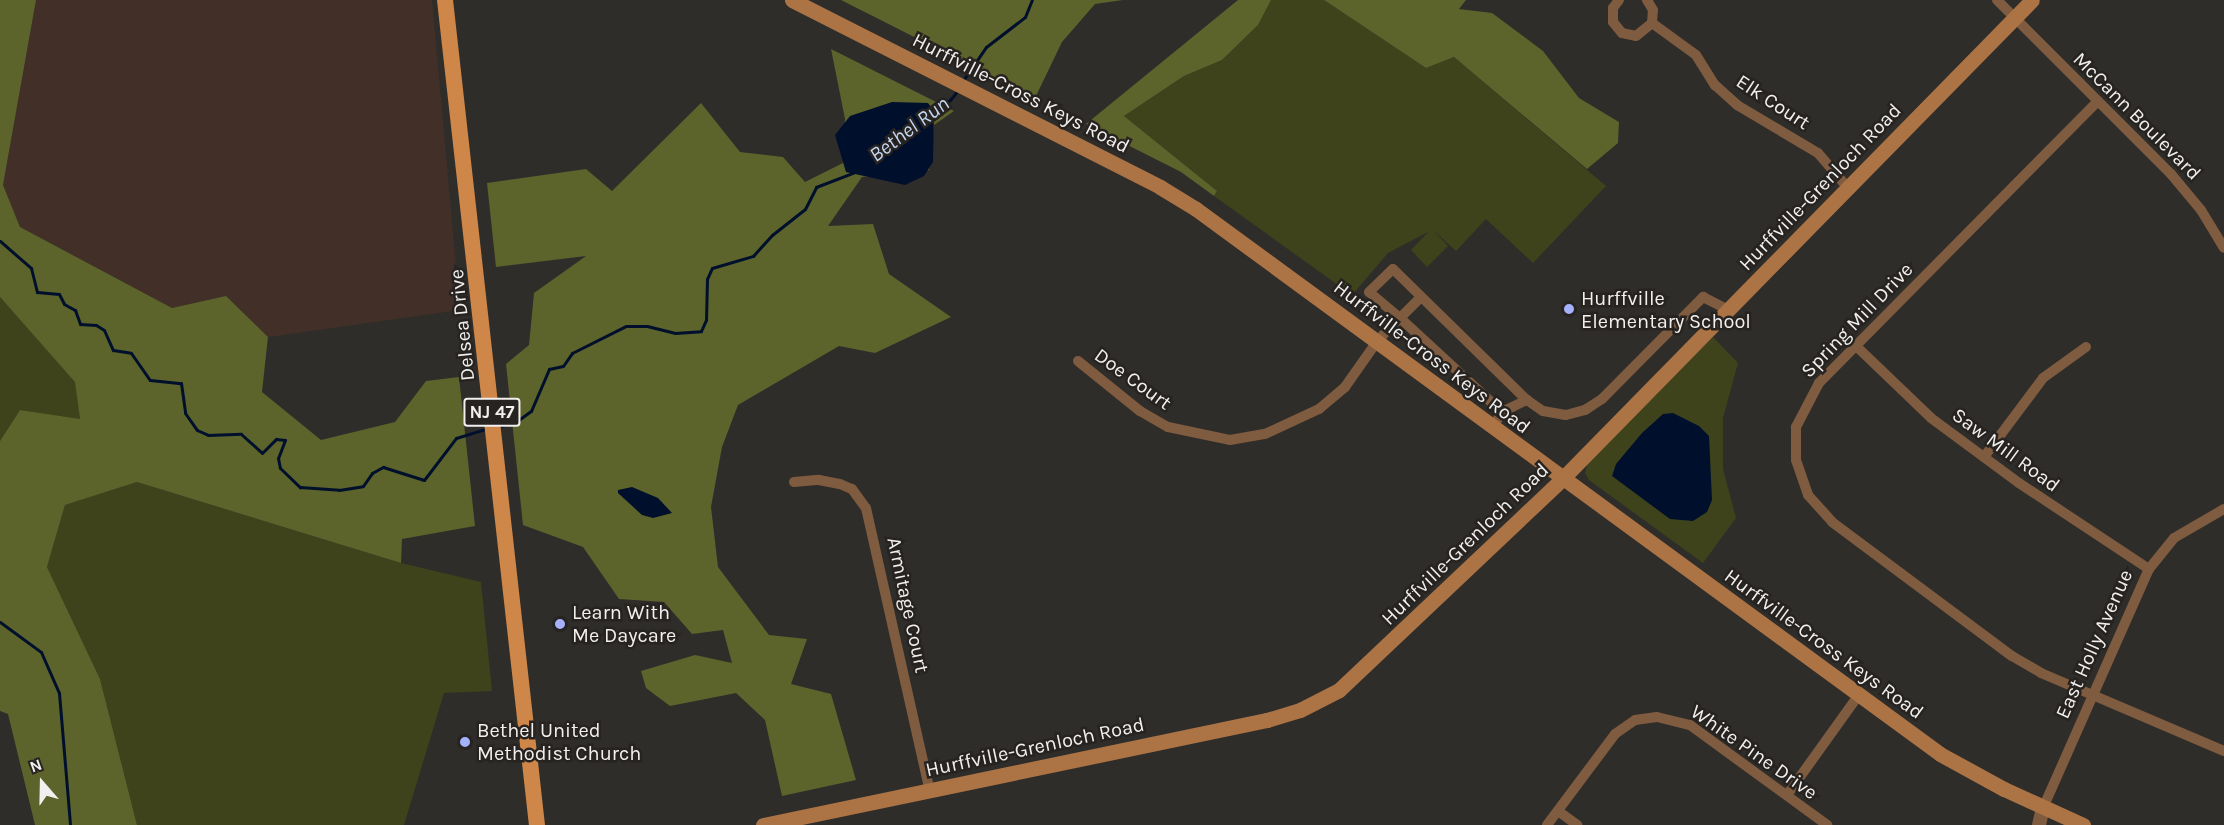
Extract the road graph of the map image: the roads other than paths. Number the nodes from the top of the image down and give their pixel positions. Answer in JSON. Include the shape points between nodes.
{"nodes":[{"id":1,"x":445,"y":0,"type":"edge"},
{"id":2,"x":792,"y":0,"type":"edge"},
{"id":3,"x":1618,"y":0,"type":"edge"},
{"id":4,"x":1647,"y":0,"type":"edge"},
{"id":5,"x":1996,"y":0,"type":"edge"},
{"id":6,"x":2032,"y":0,"type":"edge"},
{"id":7,"x":2014,"y":18,"type":"junction"},
{"id":8,"x":1652,"y":23,"type":"junction"},
{"id":9,"x":2098,"y":101,"type":"junction"},
{"id":10,"x":1848,"y":188,"type":"junction"},
{"id":11,"x":2221,"y":232,"type":"edge"},
{"id":12,"x":2224,"y":248,"type":"edge"},
{"id":13,"x":1421,"y":297,"type":"junction"},
{"id":14,"x":1729,"y":310,"type":"junction"},
{"id":15,"x":1400,"y":318,"type":"junction"},
{"id":16,"x":1378,"y":340,"type":"junction"},
{"id":17,"x":1855,"y":345,"type":"junction"},
{"id":18,"x":2086,"y":347,"type":"dead end"},
{"id":19,"x":1078,"y":361,"type":"dead end"},
{"id":20,"x":1527,"y":400,"type":"junction"},
{"id":21,"x":1502,"y":412,"type":"junction"},
{"id":22,"x":1492,"y":427,"type":"junction"},
{"id":23,"x":1984,"y":457,"type":"junction"},
{"id":24,"x":1561,"y":480,"type":"junction"},
{"id":25,"x":794,"y":482,"type":"dead end"},
{"id":26,"x":2224,"y":509,"type":"edge"},
{"id":27,"x":2149,"y":569,"type":"junction"},
{"id":28,"x":2092,"y":694,"type":"junction"},
{"id":29,"x":1858,"y":696,"type":"junction"},
{"id":30,"x":2224,"y":751,"type":"edge"},
{"id":31,"x":930,"y":791,"type":"junction"},
{"id":32,"x":1786,"y":795,"type":"junction"},
{"id":33,"x":2043,"y":808,"type":"junction"},
{"id":34,"x":1558,"y":811,"type":"junction"},
{"id":35,"x":537,"y":825,"type":"edge"},
{"id":36,"x":763,"y":825,"type":"edge"},
{"id":37,"x":1547,"y":825,"type":"edge"},
{"id":38,"x":1577,"y":825,"type":"edge"},
{"id":39,"x":1827,"y":825,"type":"edge"},
{"id":40,"x":2039,"y":825,"type":"edge"},
{"id":41,"x":2083,"y":825,"type":"edge"}],
"edges":[{"from":1,"to":35,"type":"main road","name":"Delsea Drive","number":"NJ 47"},
{"from":2,"to":16,"type":"main road","name":"Hurffville-Cross Keys Road","via":[[1160,187]]},
{"from":3,"to":8,"type":"street","via":[[1612,15],[1622,33],[1635,36]]},
{"from":4,"to":8,"type":"street","via":[[1653,10]]},
{"from":5,"to":7,"type":"street","name":"McCann Boulevard"},
{"from":6,"to":7,"type":"main road","name":"Hurffville-Grenloch Road"},
{"from":7,"to":9,"type":"street","name":"McCann Boulevard"},
{"from":7,"to":10,"type":"main road","name":"Hurffville-Grenloch Road"},
{"from":8,"to":10,"type":"street","name":"Elk Court","via":[[1696,55],[1715,85],[1737,105],[1818,153]]},
{"from":9,"to":11,"type":"street","name":"McCann Boulevard","via":[[2171,174]]},
{"from":9,"to":17,"type":"street","name":"Spring Mill Drive"},
{"from":10,"to":14,"type":"main road","name":"Hurffville-Grenloch Road"},
{"from":11,"to":12,"type":"street","name":"McCann Boulevard"},
{"from":13,"to":15,"type":"street","name":"Doe Court"},
{"from":13,"to":15,"type":"street","via":[[1393,269],[1369,292]]},
{"from":13,"to":20,"type":"street"},
{"from":14,"to":20,"type":"street","via":[[1703,297],[1602,399],[1585,410],[1556,414]]},
{"from":14,"to":24,"type":"main road","name":"Hurffville-Grenloch Road"},
{"from":15,"to":16,"type":"street","name":"Doe Court"},
{"from":15,"to":21,"type":"street"},
{"from":16,"to":19,"type":"street","name":"Doe Court","via":[[1345,387],[1319,410],[1265,434],[1230,440],[1168,427],[1140,411]]},
{"from":16,"to":22,"type":"main road","name":"Hurffville-Cross Keys Road"},
{"from":17,"to":23,"type":"street","name":"Saw Mill Road","via":[[1922,411]]},
{"from":17,"to":28,"type":"street","name":"Spring Mill Drive","via":[[1819,383],[1800,416],[1796,460],[1808,495],[1842,530],[2012,656]]},
{"from":18,"to":23,"type":"street","via":[[2043,378]]},
{"from":20,"to":21,"type":"street"},
{"from":21,"to":22,"type":"street"},
{"from":22,"to":24,"type":"main road","name":"Hurffville-Cross Keys Road"},
{"from":23,"to":27,"type":"street","name":"Saw Mill Road"},
{"from":24,"to":29,"type":"main road","name":"Hurffville-Cross Keys Road"},
{"from":24,"to":31,"type":"main road","name":"Hurffville-Grenloch Road","via":[[1364,670],[1323,700],[1267,720]]},
{"from":25,"to":31,"type":"street","name":"Armitage Court","via":[[819,480],[840,484],[852,489],[866,508]]},
{"from":26,"to":27,"type":"street","name":"East Holly Avenue","via":[[2174,538]]},
{"from":27,"to":28,"type":"street","name":"East Holly Avenue"},
{"from":28,"to":30,"type":"street","name":"Spring Mill Drive"},
{"from":28,"to":33,"type":"street","name":"East Holly Avenue"},
{"from":29,"to":32,"type":"street"},
{"from":29,"to":33,"type":"main road","name":"Hurffville-Cross Keys Road","via":[[1951,761]]},
{"from":31,"to":36,"type":"main road","name":"Hurffville-Grenloch Road"},
{"from":32,"to":34,"type":"street","name":"White Pine Drive","via":[[1690,725],[1674,718],[1649,717],[1635,720],[1615,734]]},
{"from":32,"to":39,"type":"street","name":"White Pine Drive"},
{"from":33,"to":40,"type":"street","name":"East Holly Avenue"},
{"from":33,"to":41,"type":"main road","name":"Hurffville-Cross Keys Road"},
{"from":34,"to":37,"type":"street","name":"White Pine Drive"},
{"from":34,"to":38,"type":"street"}]}
